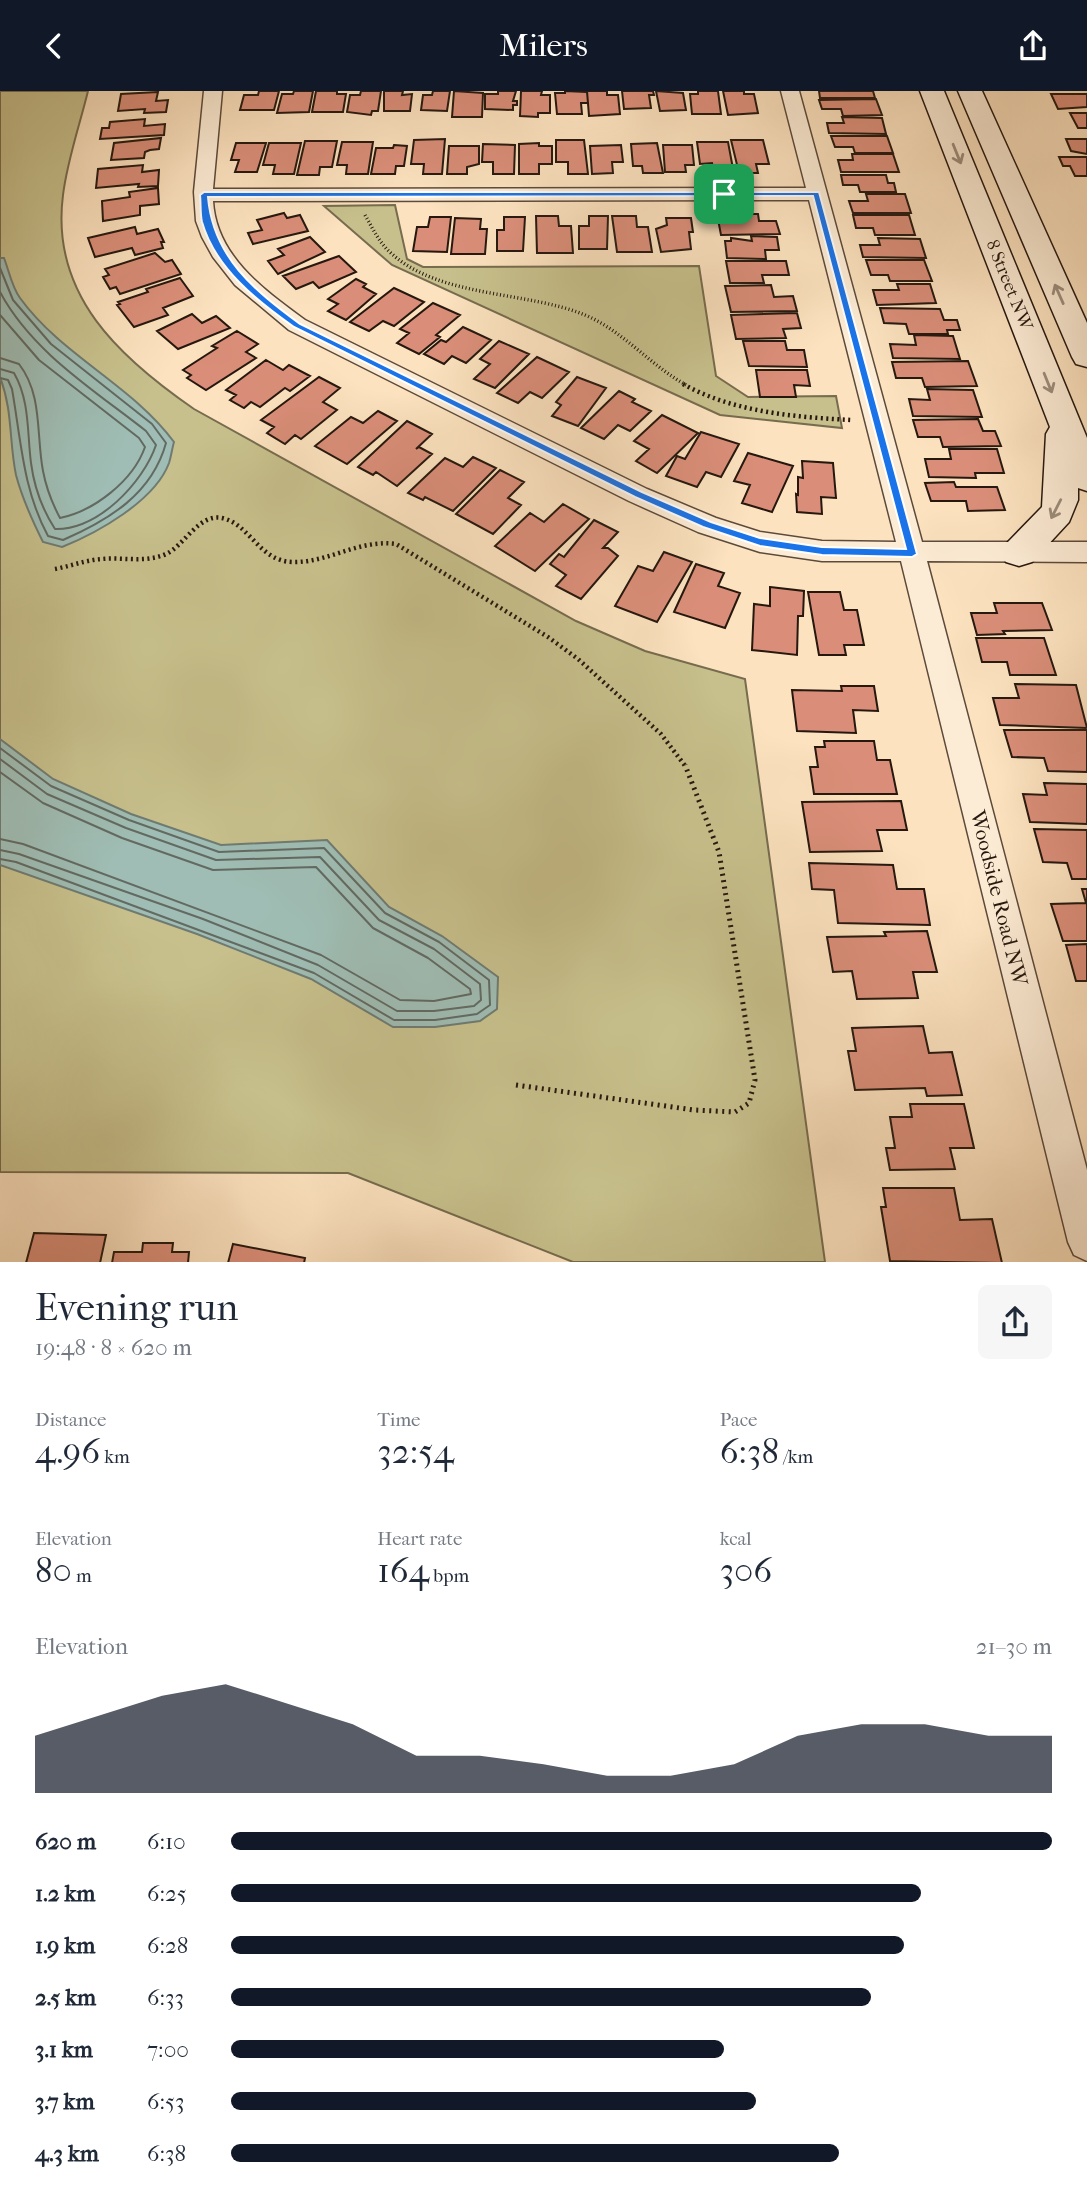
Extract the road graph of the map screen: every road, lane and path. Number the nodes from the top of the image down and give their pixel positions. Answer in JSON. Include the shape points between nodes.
{"nodes":[{"id":1,"x":213,"y":91,"type":"edge"},
{"id":2,"x":790,"y":91,"type":"edge"},
{"id":3,"x":932,"y":91,"type":"edge"},
{"id":4,"x":970,"y":91,"type":"edge"},
{"id":5,"x":816,"y":194,"type":"junction"},
{"id":6,"x":204,"y":195,"type":"junction"},
{"id":7,"x":358,"y":195,"type":"junction"},
{"id":8,"x":1087,"y":357,"type":"edge"},
{"id":9,"x":1062,"y":418,"type":"junction"},
{"id":10,"x":877,"y":421,"type":"junction"},
{"id":11,"x":1087,"y":479,"type":"edge"},
{"id":12,"x":1087,"y":552,"type":"edge"},
{"id":13,"x":1019,"y":553,"type":"junction"},
{"id":14,"x":912,"y":554,"type":"junction"},
{"id":15,"x":55,"y":569,"type":"dead end"},
{"id":16,"x":516,"y":1085,"type":"dead end"},
{"id":17,"x":1087,"y":1242,"type":"edge"}],
"edges":[{"from":1,"to":6,"type":"street"},
{"from":2,"to":5,"type":"street","name":"Woodside Road NW"},
{"from":3,"to":9,"type":"main road","name":"8 Street NW","one_way":true},
{"from":8,"to":4,"type":"main road","name":"8 Street NW","one_way":true},
{"from":5,"to":7,"type":"street"},
{"from":5,"to":10,"type":"street","name":"Woodside Road NW"},
{"from":6,"to":7,"type":"street"},
{"from":6,"to":14,"type":"street","via":[[206,221],[218,248],[239,277],[297,325],[638,495],[707,524],[760,542],[822,551]]},
{"from":7,"to":10,"type":"path","via":[[386,249],[417,269],[586,316],[674,379],[716,398],[787,413]]},
{"from":9,"to":11,"type":"main road","name":"8 Street NW"},
{"from":9,"to":13,"type":"main road","one_way":true,"via":[[1057,513]]},
{"from":10,"to":14,"type":"street","name":"Woodside Road NW"},
{"from":12,"to":13,"type":"street"},
{"from":13,"to":14,"type":"street"},
{"from":14,"to":17,"type":"street","name":"Woodside Road NW"},
{"from":15,"to":16,"type":"path","via":[[102,559],[146,560],[183,545],[206,519],[220,517],[231,521],[269,558],[285,562],[375,542],[396,544],[548,637],[661,734],[683,760],[719,852],[755,1080],[749,1103],[736,1112],[694,1110]]}]}
